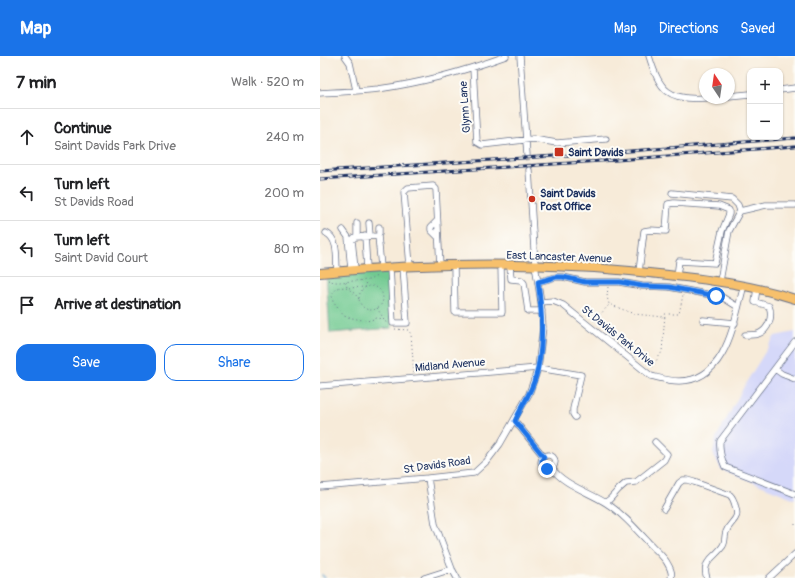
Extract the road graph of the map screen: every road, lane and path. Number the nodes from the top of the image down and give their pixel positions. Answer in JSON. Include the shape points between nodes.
{"nodes":[{"id":1,"x":345,"y":56,"type":"edge"},
{"id":2,"x":506,"y":56,"type":"edge"},
{"id":3,"x":520,"y":56,"type":"edge"},
{"id":4,"x":649,"y":56,"type":"edge"},
{"id":5,"x":473,"y":68,"type":"junction"},
{"id":6,"x":795,"y":88,"type":"edge"},
{"id":7,"x":356,"y":90,"type":"junction"},
{"id":8,"x":783,"y":90,"type":"edge"},
{"id":9,"x":320,"y":93,"type":"edge"},
{"id":10,"x":747,"y":94,"type":"edge"},
{"id":11,"x":735,"y":95,"type":"edge"},
{"id":12,"x":699,"y":98,"type":"edge"},
{"id":13,"x":606,"y":139,"type":"dead end"},
{"id":14,"x":526,"y":140,"type":"junction"},
{"id":15,"x":528,"y":155,"type":"tunnel mouth"},
{"id":16,"x":529,"y":170,"type":"tunnel mouth"},
{"id":17,"x":672,"y":193,"type":"dead end"},
{"id":18,"x":795,"y":205,"type":"edge"},
{"id":19,"x":740,"y":211,"type":"junction"},
{"id":20,"x":357,"y":223,"type":"dead end"},
{"id":21,"x":369,"y":223,"type":"dead end"},
{"id":22,"x":379,"y":227,"type":"dead end"},
{"id":23,"x":343,"y":230,"type":"dead end"},
{"id":24,"x":326,"y":233,"type":"dead end"},
{"id":25,"x":367,"y":236,"type":"junction"},
{"id":26,"x":378,"y":236,"type":"junction"},
{"id":27,"x":358,"y":237,"type":"junction"},
{"id":28,"x":407,"y":266,"type":"junction"},
{"id":29,"x":440,"y":266,"type":"junction"},
{"id":30,"x":454,"y":266,"type":"junction"},
{"id":31,"x":505,"y":266,"type":"junction"},
{"id":32,"x":535,"y":266,"type":"junction"},
{"id":33,"x":390,"y":267,"type":"junction"},
{"id":34,"x":367,"y":268,"type":"junction"},
{"id":35,"x":353,"y":270,"type":"junction"},
{"id":36,"x":337,"y":271,"type":"junction"},
{"id":37,"x":379,"y":271,"type":"junction"},
{"id":38,"x":638,"y":272,"type":"junction"},
{"id":39,"x":320,"y":273,"type":"edge"},
{"id":40,"x":677,"y":276,"type":"junction"},
{"id":41,"x":366,"y":281,"type":"junction"},
{"id":42,"x":720,"y":281,"type":"junction"},
{"id":43,"x":346,"y":282,"type":"junction"},
{"id":44,"x":538,"y":282,"type":"junction"},
{"id":45,"x":609,"y":285,"type":"dead end"},
{"id":46,"x":744,"y":285,"type":"junction"},
{"id":47,"x":366,"y":287,"type":"junction"},
{"id":48,"x":347,"y":288,"type":"junction"},
{"id":49,"x":757,"y":288,"type":"junction"},
{"id":50,"x":683,"y":293,"type":"dead end"},
{"id":51,"x":359,"y":299,"type":"junction"},
{"id":52,"x":795,"y":299,"type":"edge"},
{"id":53,"x":541,"y":302,"type":"junction"},
{"id":54,"x":609,"y":304,"type":"junction"},
{"id":55,"x":738,"y":307,"type":"junction"},
{"id":56,"x":377,"y":308,"type":"junction"},
{"id":57,"x":542,"y":311,"type":"junction"},
{"id":58,"x":664,"y":317,"type":"junction"},
{"id":59,"x":384,"y":319,"type":"junction"},
{"id":60,"x":702,"y":320,"type":"dead end"},
{"id":61,"x":594,"y":321,"type":"dead end"},
{"id":62,"x":735,"y":323,"type":"junction"},
{"id":63,"x":745,"y":335,"type":"dead end"},
{"id":64,"x":795,"y":342,"type":"edge"},
{"id":65,"x":652,"y":367,"type":"dead end"},
{"id":66,"x":538,"y":368,"type":"junction"},
{"id":67,"x":775,"y":369,"type":"junction"},
{"id":68,"x":414,"y":378,"type":"junction"},
{"id":69,"x":795,"y":379,"type":"edge"},
{"id":70,"x":320,"y":386,"type":"edge"},
{"id":71,"x":575,"y":417,"type":"dead end"},
{"id":72,"x":515,"y":421,"type":"junction"},
{"id":73,"x":656,"y":442,"type":"dead end"},
{"id":74,"x":544,"y":457,"type":"junction"},
{"id":75,"x":552,"y":468,"type":"junction"},
{"id":76,"x":428,"y":478,"type":"junction"},
{"id":77,"x":320,"y":487,"type":"edge"},
{"id":78,"x":795,"y":494,"type":"edge"},
{"id":79,"x":606,"y":502,"type":"junction"},
{"id":80,"x":664,"y":509,"type":"dead end"},
{"id":81,"x":795,"y":554,"type":"edge"},
{"id":82,"x":452,"y":569,"type":"junction"},
{"id":83,"x":424,"y":578,"type":"edge"},
{"id":84,"x":457,"y":578,"type":"edge"},
{"id":85,"x":671,"y":578,"type":"edge"},
{"id":86,"x":708,"y":578,"type":"edge"},
{"id":87,"x":769,"y":578,"type":"edge"}],
"edges":[{"from":1,"to":7,"type":"street","via":[[350,64]]},
{"from":2,"to":5,"type":"street"},
{"from":3,"to":14,"type":"street"},
{"from":4,"to":12,"type":"street","via":[[658,81],[670,93],[682,98]]},
{"from":5,"to":7,"type":"street","via":[[379,89]]},
{"from":5,"to":14,"type":"street","name":"Glynn Lane","via":[[477,142],[482,145]]},
{"from":6,"to":8,"type":"street"},
{"from":7,"to":9,"type":"street"},
{"from":10,"to":11,"type":"street"},
{"from":13,"to":14,"type":"street","via":[[557,143]]},
{"from":14,"to":15,"type":"street"},
{"from":16,"to":32,"type":"street","name":"St Davids Road"},
{"from":17,"to":19,"type":"street","via":[[732,199]]},
{"from":18,"to":19,"type":"street","via":[[766,205]]},
{"from":19,"to":42,"type":"street","via":[[729,231]]},
{"from":20,"to":27,"type":"street"},
{"from":21,"to":25,"type":"street"},
{"from":22,"to":26,"type":"street"},
{"from":23,"to":35,"type":"street","via":[[348,237]]},
{"from":24,"to":36,"type":"street","via":[[334,242]]},
{"from":25,"to":26,"type":"street"},
{"from":25,"to":27,"type":"street"},
{"from":25,"to":34,"type":"street"},
{"from":26,"to":37,"type":"street"},
{"from":27,"to":35,"type":"street","via":[[352,240]]},
{"from":28,"to":29,"type":"highway","name":"East Lancaster Avenue"},
{"from":28,"to":29,"type":"street","via":[[404,192],[408,188],[433,186],[436,189]]},
{"from":28,"to":33,"type":"highway","name":"East Lancaster Avenue"},
{"from":28,"to":33,"type":"street","via":[[407,323],[393,323]]},
{"from":29,"to":30,"type":"highway","name":"East Lancaster Avenue"},
{"from":30,"to":31,"type":"highway","name":"East Lancaster Avenue"},
{"from":30,"to":31,"type":"street","via":[[455,312],[502,312]]},
{"from":31,"to":32,"type":"highway","name":"East Lancaster Avenue"},
{"from":31,"to":57,"type":"street","via":[[510,279],[524,282],[528,310]]},
{"from":32,"to":38,"type":"highway","name":"East Lancaster Avenue"},
{"from":32,"to":44,"type":"street","name":"St Davids Road"},
{"from":33,"to":37,"type":"highway","name":"East Lancaster Avenue"},
{"from":34,"to":35,"type":"highway","name":"East Lancaster Avenue"},
{"from":34,"to":37,"type":"highway","name":"East Lancaster Avenue"},
{"from":35,"to":36,"type":"highway","name":"East Lancaster Avenue"},
{"from":36,"to":39,"type":"highway","name":"East Lancaster Avenue"},
{"from":37,"to":41,"type":"path","via":[[372,279]]},
{"from":38,"to":40,"type":"highway","name":"East Lancaster Avenue"},
{"from":38,"to":40,"type":"street","via":[[644,231],[666,231],[668,204],[719,206],[729,210],[715,263],[679,261]]},
{"from":39,"to":43,"type":"path","via":[[334,282]]},
{"from":40,"to":42,"type":"highway","name":"East Lancaster Avenue"},
{"from":41,"to":43,"type":"path"},
{"from":41,"to":47,"type":"path"},
{"from":42,"to":46,"type":"highway","name":"East Lancaster Avenue"},
{"from":43,"to":48,"type":"path"},
{"from":44,"to":53,"type":"street","name":"St Davids Road"},
{"from":44,"to":55,"type":"street","via":[[563,277],[585,282],[620,282],[669,287],[722,297]]},
{"from":45,"to":54,"type":"path"},
{"from":46,"to":49,"type":"highway","name":"East Lancaster Avenue"},
{"from":46,"to":55,"type":"street","name":"St Davids Park Drive"},
{"from":47,"to":48,"type":"path"},
{"from":47,"to":51,"type":"path","via":[[361,291]]},
{"from":47,"to":56,"type":"path","via":[[374,286],[382,292],[382,302]]},
{"from":48,"to":51,"type":"path"},
{"from":48,"to":59,"type":"path","via":[[335,290],[332,296],[344,316],[367,321]]},
{"from":49,"to":52,"type":"highway","name":"East Lancaster Avenue"},
{"from":49,"to":63,"type":"street","via":[[755,302],[768,306],[771,312],[769,323],[757,334]]},
{"from":50,"to":58,"type":"path","via":[[679,314],[665,314]]},
{"from":51,"to":56,"type":"path","via":[[364,308]]},
{"from":53,"to":57,"type":"street","name":"St Davids Road"},
{"from":53,"to":62,"type":"street","name":"St Davids Park Drive","via":[[563,305],[652,376],[670,381],[692,379],[705,374],[713,367],[723,353]]},
{"from":54,"to":58,"type":"path","via":[[634,314]]},
{"from":54,"to":61,"type":"path"},
{"from":55,"to":62,"type":"street","name":"St Davids Park Drive"},
{"from":56,"to":59,"type":"path"},
{"from":57,"to":66,"type":"street","name":"St Davids Road","via":[[543,327]]},
{"from":58,"to":65,"type":"path","via":[[662,352]]},
{"from":59,"to":68,"type":"path","via":[[390,327],[410,332]]},
{"from":60,"to":62,"type":"street"},
{"from":64,"to":67,"type":"street"},
{"from":66,"to":68,"type":"street","name":"Midland Avenue"},
{"from":66,"to":71,"type":"street","name":"Midland Avenue","via":[[581,376],[573,409]]},
{"from":66,"to":72,"type":"street","name":"St Davids Road","via":[[529,394]]},
{"from":67,"to":69,"type":"street"},
{"from":67,"to":78,"type":"street","via":[[720,441],[719,448],[725,467]]},
{"from":68,"to":70,"type":"street","name":"Midland Avenue"},
{"from":72,"to":74,"type":"street"},
{"from":72,"to":76,"type":"street","name":"St Davids Road","via":[[487,461],[474,473]]},
{"from":73,"to":79,"type":"street","via":[[667,454],[664,460],[636,482],[626,483],[619,488]]},
{"from":74,"to":75,"type":"street","via":[[541,462],[543,467]]},
{"from":74,"to":75,"type":"street","via":[[553,458],[555,464]]},
{"from":75,"to":79,"type":"street","via":[[582,491]]},
{"from":76,"to":77,"type":"street","name":"St Davids Road"},
{"from":76,"to":82,"type":"street","via":[[435,524]]},
{"from":79,"to":85,"type":"street","via":[[664,558],[672,573]]},
{"from":80,"to":86,"type":"street","via":[[679,483],[687,480],[733,498],[738,515],[726,531],[724,545],[707,564]]},
{"from":81,"to":87,"type":"street"},
{"from":82,"to":83,"type":"street"},
{"from":82,"to":84,"type":"street"}]}
